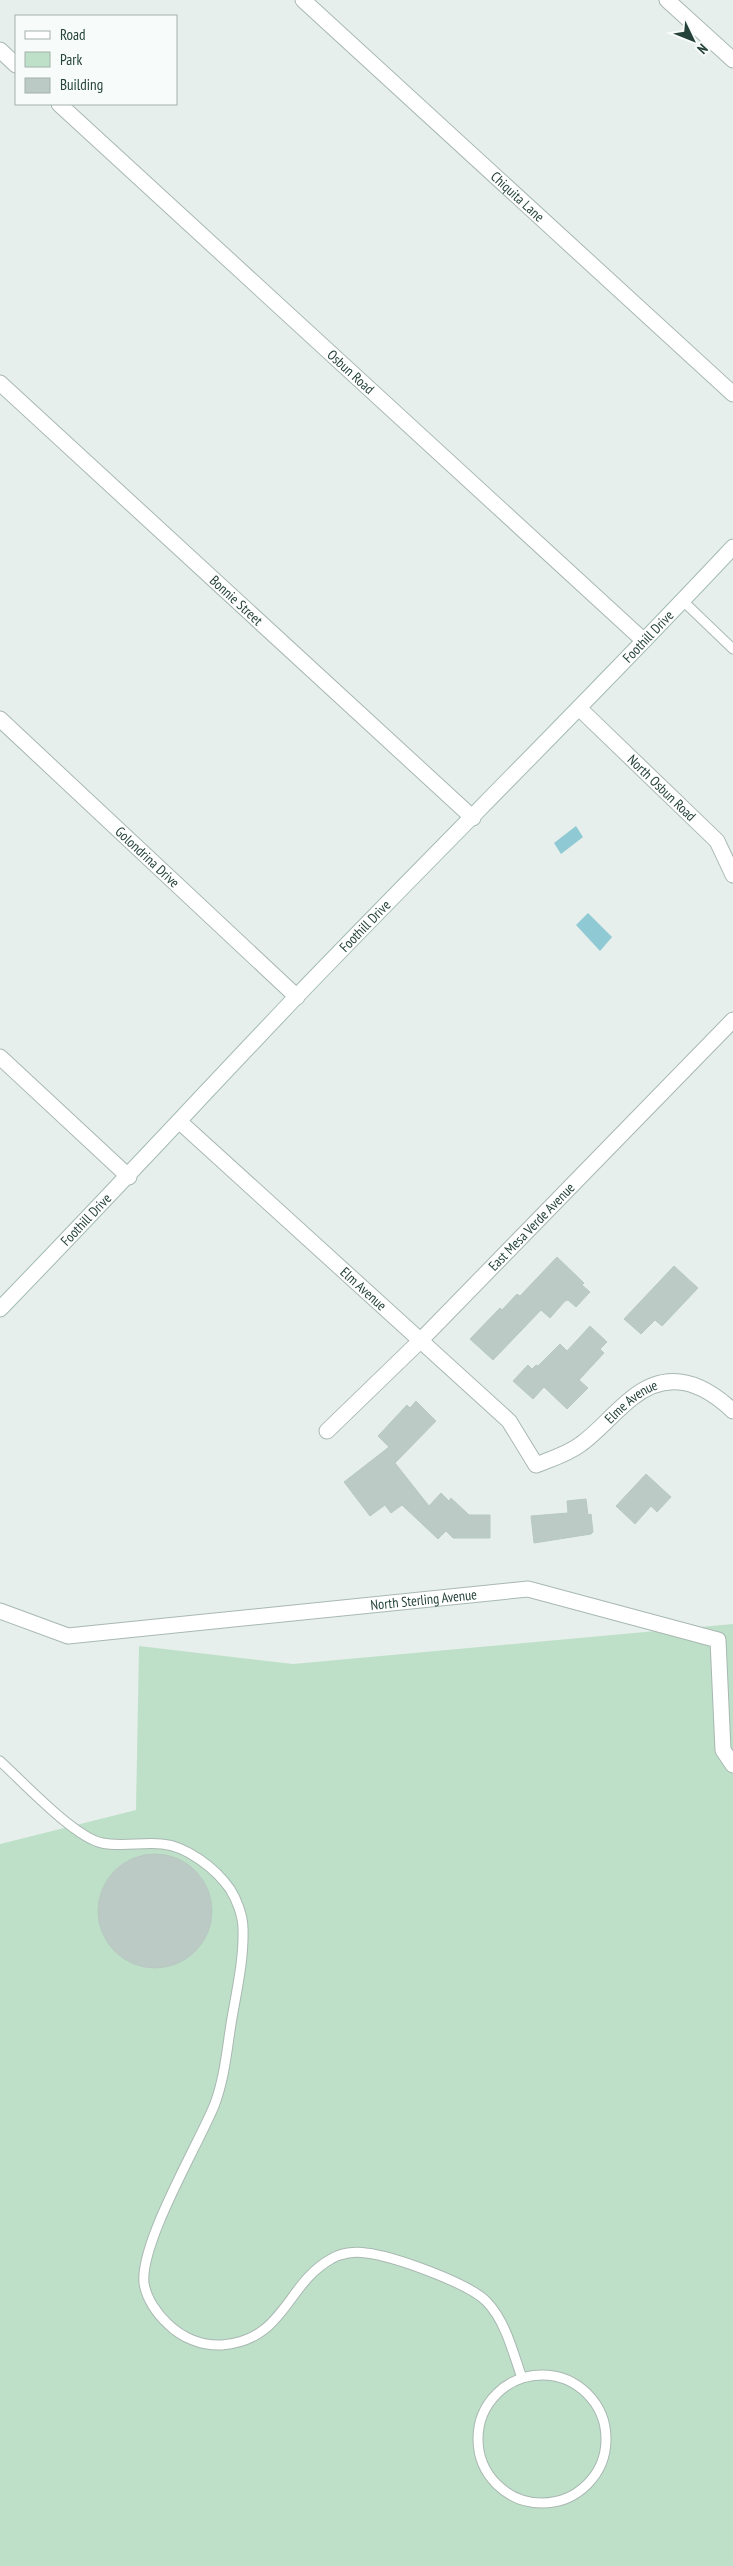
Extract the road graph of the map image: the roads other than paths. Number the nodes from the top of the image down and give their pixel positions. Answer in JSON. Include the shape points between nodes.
{"nodes":[{"id":1,"x":303,"y":0,"type":"edge"},
{"id":2,"x":668,"y":0,"type":"edge"},
{"id":3,"x":0,"y":50,"type":"edge"},
{"id":4,"x":733,"y":60,"type":"edge"},
{"id":5,"x":15,"y":64,"type":"edge"},
{"id":6,"x":60,"y":105,"type":"edge"},
{"id":7,"x":0,"y":382,"type":"edge"},
{"id":8,"x":733,"y":394,"type":"edge"},
{"id":9,"x":733,"y":547,"type":"edge"},
{"id":10,"x":683,"y":600,"type":"junction"},
{"id":11,"x":643,"y":640,"type":"junction"},
{"id":12,"x":733,"y":649,"type":"edge"},
{"id":13,"x":579,"y":708,"type":"junction"},
{"id":14,"x":0,"y":719,"type":"edge"},
{"id":15,"x":473,"y":818,"type":"junction"},
{"id":16,"x":733,"y":875,"type":"edge"},
{"id":17,"x":297,"y":997,"type":"junction"},
{"id":18,"x":733,"y":1020,"type":"edge"},
{"id":19,"x":0,"y":1057,"type":"edge"},
{"id":20,"x":180,"y":1122,"type":"junction"},
{"id":21,"x":129,"y":1177,"type":"junction"},
{"id":22,"x":0,"y":1309,"type":"edge"},
{"id":23,"x":420,"y":1341,"type":"junction"},
{"id":24,"x":733,"y":1411,"type":"edge"},
{"id":25,"x":327,"y":1431,"type":"dead end"},
{"id":26,"x":536,"y":1465,"type":"joint"},
{"id":27,"x":0,"y":1611,"type":"edge"},
{"id":28,"x":0,"y":1761,"type":"edge"},
{"id":29,"x":733,"y":1765,"type":"edge"},
{"id":30,"x":522,"y":2378,"type":"junction"}],
"edges":[{"from":1,"to":8,"type":"street","name":"Chiquita Lane"},
{"from":2,"to":4,"type":"street"},
{"from":3,"to":5,"type":"street"},
{"from":6,"to":11,"type":"street","name":"Osbun Road"},
{"from":7,"to":15,"type":"street","name":"Bonnie Street"},
{"from":9,"to":10,"type":"street","name":"Foothill Drive"},
{"from":10,"to":11,"type":"street","name":"Foothill Drive"},
{"from":10,"to":12,"type":"lane"},
{"from":11,"to":13,"type":"street","name":"Foothill Drive"},
{"from":13,"to":15,"type":"street","name":"Foothill Drive"},
{"from":13,"to":16,"type":"street","name":"North Osbun Road","via":[[717,842]]},
{"from":14,"to":17,"type":"street","name":"Golondrina Drive"},
{"from":15,"to":17,"type":"street","name":"Foothill Drive"},
{"from":17,"to":20,"type":"street","name":"Foothill Drive"},
{"from":18,"to":23,"type":"street","name":"East Mesa Verde Avenue"},
{"from":19,"to":21,"type":"street"},
{"from":20,"to":21,"type":"street","name":"Foothill Drive"},
{"from":20,"to":23,"type":"street","name":"Elm Avenue"},
{"from":21,"to":22,"type":"street","name":"Foothill Drive"},
{"from":23,"to":25,"type":"street","name":"East Mesa Verde Avenue"},
{"from":23,"to":26,"type":"street","name":"Elm Avenue","via":[[508,1421]]},
{"from":24,"to":26,"type":"street","name":"Elme Avenue","via":[[719,1398],[687,1382],[665,1381],[632,1397],[580,1445]]},
{"from":27,"to":29,"type":"street","name":"North Sterling Avenue","via":[[68,1636],[528,1589],[718,1640],[723,1750]]},
{"from":28,"to":30,"type":"lane","via":[[78,1832],[94,1840],[101,1843],[165,1844],[199,1859],[223,1880],[232,1893],[244,1927],[221,2082],[146,2260],[144,2284],[156,2311],[169,2325],[193,2340],[207,2345],[238,2343],[264,2331],[324,2263],[347,2253],[366,2253],[445,2278],[479,2294],[496,2313]]},
{"from":30,"to":30,"type":"lane","via":[[543,2374],[574,2382],[596,2404],[603,2418],[606,2449],[601,2465],[587,2484],[568,2498],[553,2502],[523,2501],[497,2485],[481,2459],[478,2429],[483,2414],[500,2390]]}]}
